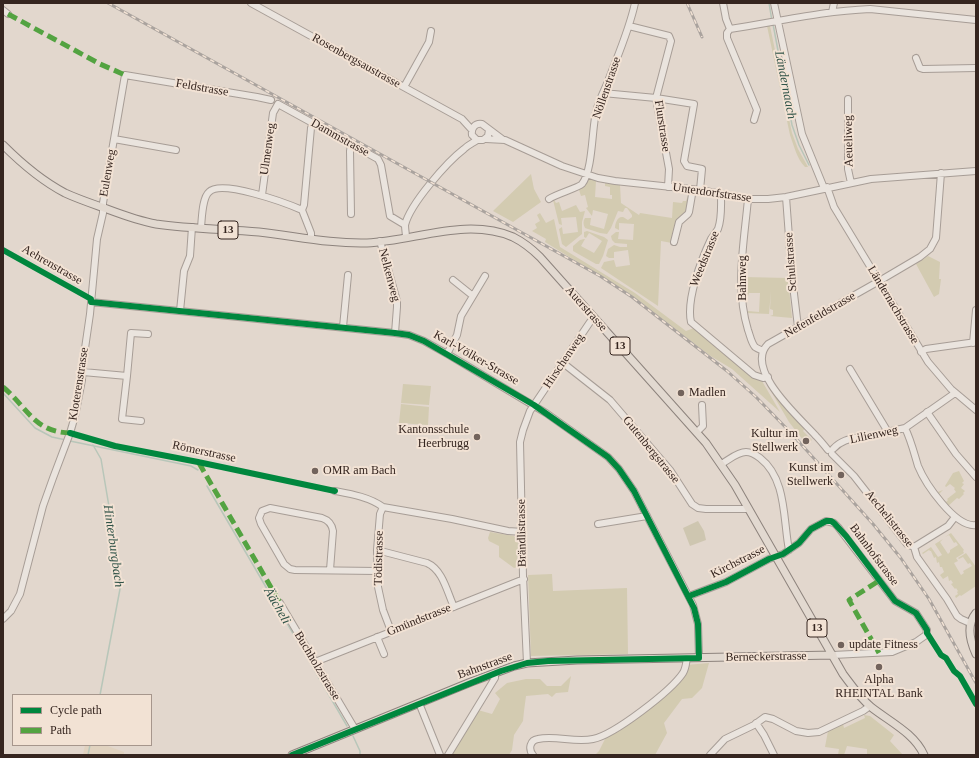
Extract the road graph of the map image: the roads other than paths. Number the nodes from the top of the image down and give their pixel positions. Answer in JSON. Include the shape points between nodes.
{"nodes":[{"id":1,"x":251,"y":3,"type":"edge"},
{"id":2,"x":635,"y":3,"type":"edge"},
{"id":3,"x":722,"y":3,"type":"edge"},
{"id":4,"x":774,"y":3,"type":"edge"},
{"id":5,"x":834,"y":3,"type":"edge"},
{"id":6,"x":832,"y":12,"type":"junction"},
{"id":7,"x":976,"y":20,"type":"edge"},
{"id":8,"x":776,"y":21,"type":"junction"},
{"id":9,"x":629,"y":26,"type":"junction"},
{"id":10,"x":730,"y":29,"type":"junction"},
{"id":11,"x":431,"y":31,"type":"dead end"},
{"id":12,"x":916,"y":58,"type":"dead end"},
{"id":13,"x":976,"y":68,"type":"edge"},
{"id":14,"x":125,"y":75,"type":"joint"},
{"id":15,"x":404,"y":87,"type":"junction"},
{"id":16,"x":603,"y":93,"type":"junction"},
{"id":17,"x":656,"y":98,"type":"junction"},
{"id":18,"x":848,"y":99,"type":"dead end"},
{"id":19,"x":271,"y":100,"type":"dead end"},
{"id":20,"x":278,"y":104,"type":"joint"},
{"id":21,"x":462,"y":119,"type":"junction"},
{"id":22,"x":754,"y":120,"type":"dead end"},
{"id":23,"x":313,"y":124,"type":"junction"},
{"id":24,"x":478,"y":124,"type":"junction"},
{"id":25,"x":489,"y":130,"type":"junction"},
{"id":26,"x":472,"y":132,"type":"junction"},
{"id":27,"x":114,"y":139,"type":"junction"},
{"id":28,"x":486,"y":139,"type":"junction"},
{"id":29,"x":502,"y":139,"type":"junction"},
{"id":30,"x":477,"y":140,"type":"junction"},
{"id":31,"x":3,"y":145,"type":"edge"},
{"id":32,"x":351,"y":145,"type":"junction"},
{"id":33,"x":465,"y":148,"type":"junction"},
{"id":34,"x":176,"y":150,"type":"dead end"},
{"id":35,"x":976,"y":171,"type":"edge"},
{"id":36,"x":941,"y":173,"type":"junction"},
{"id":37,"x":586,"y":175,"type":"junction"},
{"id":38,"x":851,"y":182,"type":"junction"},
{"id":39,"x":668,"y":187,"type":"junction"},
{"id":40,"x":826,"y":188,"type":"junction"},
{"id":41,"x":696,"y":190,"type":"junction"},
{"id":42,"x":262,"y":195,"type":"junction"},
{"id":43,"x":721,"y":195,"type":"junction"},
{"id":44,"x":786,"y":197,"type":"junction"},
{"id":45,"x":549,"y":199,"type":"dead end"},
{"id":46,"x":748,"y":199,"type":"junction"},
{"id":47,"x":103,"y":208,"type":"junction"},
{"id":48,"x":302,"y":210,"type":"junction"},
{"id":49,"x":351,"y":214,"type":"dead end"},
{"id":50,"x":405,"y":225,"type":"junction"},
{"id":51,"x":192,"y":227,"type":"junction"},
{"id":52,"x":201,"y":227,"type":"junction"},
{"id":53,"x":406,"y":238,"type":"junction"},
{"id":54,"x":311,"y":239,"type":"junction"},
{"id":55,"x":380,"y":241,"type":"junction"},
{"id":56,"x":674,"y":242,"type":"dead end"},
{"id":57,"x":348,"y":275,"type":"dead end"},
{"id":58,"x":485,"y":276,"type":"dead end"},
{"id":59,"x":453,"y":280,"type":"dead end"},
{"id":60,"x":879,"y":281,"type":"junction"},
{"id":61,"x":473,"y":296,"type":"junction"},
{"id":62,"x":91,"y":302,"type":"junction"},
{"id":63,"x":976,"y":310,"type":"edge"},
{"id":64,"x":180,"y":311,"type":"junction"},
{"id":65,"x":594,"y":318,"type":"junction"},
{"id":66,"x":343,"y":327,"type":"junction"},
{"id":67,"x":798,"y":327,"type":"junction"},
{"id":68,"x":395,"y":332,"type":"junction"},
{"id":69,"x":148,"y":334,"type":"dead end"},
{"id":70,"x":975,"y":343,"type":"edge"},
{"id":71,"x":763,"y":351,"type":"junction"},
{"id":72,"x":921,"y":352,"type":"junction"},
{"id":73,"x":447,"y":354,"type":"junction"},
{"id":74,"x":562,"y":363,"type":"junction"},
{"id":75,"x":850,"y":369,"type":"dead end"},
{"id":76,"x":83,"y":372,"type":"junction"},
{"id":77,"x":127,"y":376,"type":"junction"},
{"id":78,"x":768,"y":377,"type":"junction"},
{"id":79,"x":955,"y":393,"type":"junction"},
{"id":80,"x":534,"y":405,"type":"junction"},
{"id":81,"x":702,"y":406,"type":"dead end"},
{"id":82,"x":976,"y":410,"type":"edge"},
{"id":83,"x":928,"y":412,"type":"junction"},
{"id":84,"x":141,"y":421,"type":"dead end"},
{"id":85,"x":905,"y":428,"type":"junction"},
{"id":86,"x":697,"y":432,"type":"junction"},
{"id":87,"x":888,"y":432,"type":"junction"},
{"id":88,"x":831,"y":451,"type":"junction"},
{"id":89,"x":721,"y":464,"type":"junction"},
{"id":90,"x":976,"y":477,"type":"edge"},
{"id":91,"x":335,"y":491,"type":"dead end"},
{"id":92,"x":383,"y":507,"type":"junction"},
{"id":93,"x":748,"y":509,"type":"junction"},
{"id":94,"x":647,"y":516,"type":"junction"},
{"id":95,"x":955,"y":517,"type":"junction"},
{"id":96,"x":598,"y":524,"type":"dead end"},
{"id":97,"x":976,"y":525,"type":"edge"},
{"id":98,"x":523,"y":532,"type":"junction"},
{"id":99,"x":914,"y":547,"type":"junction"},
{"id":100,"x":377,"y":550,"type":"junction"},
{"id":101,"x":788,"y":550,"type":"junction"},
{"id":102,"x":775,"y":556,"type":"junction"},
{"id":103,"x":330,"y":570,"type":"junction"},
{"id":104,"x":377,"y":571,"type":"junction"},
{"id":105,"x":524,"y":579,"type":"junction"},
{"id":106,"x":688,"y":596,"type":"junction"},
{"id":107,"x":280,"y":603,"type":"dead end"},
{"id":108,"x":454,"y":606,"type":"junction"},
{"id":109,"x":976,"y":613,"type":"edge"},
{"id":110,"x":3,"y":619,"type":"edge"},
{"id":111,"x":970,"y":623,"type":"junction"},
{"id":112,"x":391,"y":631,"type":"junction"},
{"id":113,"x":377,"y":637,"type":"junction"},
{"id":114,"x":384,"y":654,"type":"dead end"},
{"id":115,"x":976,"y":654,"type":"edge"},
{"id":116,"x":833,"y":655,"type":"junction"},
{"id":117,"x":687,"y":658,"type":"junction"},
{"id":118,"x":700,"y":658,"type":"junction"},
{"id":119,"x":315,"y":662,"type":"junction"},
{"id":120,"x":527,"y":663,"type":"junction"},
{"id":121,"x":495,"y":673,"type":"junction"},
{"id":122,"x":419,"y":703,"type":"junction"},
{"id":123,"x":870,"y":706,"type":"junction"},
{"id":124,"x":756,"y":723,"type":"junction"},
{"id":125,"x":355,"y":729,"type":"junction"},
{"id":126,"x":292,"y":755,"type":"edge"},
{"id":127,"x":440,"y":755,"type":"edge"},
{"id":128,"x":448,"y":755,"type":"edge"},
{"id":129,"x":533,"y":755,"type":"edge"},
{"id":130,"x":710,"y":755,"type":"edge"},
{"id":131,"x":774,"y":755,"type":"edge"},
{"id":132,"x":924,"y":755,"type":"edge"}],
"edges":[{"from":1,"to":15,"type":"street","name":"Rosenbergsaustrasse"},
{"from":2,"to":9,"type":"street","name":"Nöllenstrasse"},
{"from":3,"to":10,"type":"street"},
{"from":4,"to":8,"type":"street","name":"Ländernachstrasse"},
{"from":5,"to":6,"type":"street"},
{"from":6,"to":7,"type":"street","via":[[870,10]]},
{"from":6,"to":8,"type":"street"},
{"from":8,"to":10,"type":"street"},
{"from":8,"to":40,"type":"street","name":"Ländernachstrasse","via":[[802,134]]},
{"from":9,"to":16,"type":"street","name":"Nöllenstrasse"},
{"from":9,"to":17,"type":"street","name":"Flurstrasse","via":[[669,36],[672,42]]},
{"from":10,"to":22,"type":"street","via":[[727,38],[757,110]]},
{"from":11,"to":15,"type":"street","via":[[428,42]]},
{"from":12,"to":13,"type":"street","via":[[923,69]]},
{"from":14,"to":19,"type":"street","name":"Feldstrasse"},
{"from":14,"to":27,"type":"street","name":"Eulenweg"},
{"from":15,"to":21,"type":"street","name":"Rosenbergsaustrasse"},
{"from":16,"to":17,"type":"street"},
{"from":16,"to":37,"type":"street","name":"Nöllenstrasse","via":[[595,117]]},
{"from":17,"to":39,"type":"street","name":"Flurstrasse","via":[[669,169]]},
{"from":17,"to":41,"type":"street","via":[[694,104],[684,161],[687,166],[702,168]]},
{"from":18,"to":38,"type":"street","name":"Aeueliweg","via":[[848,169]]},
{"from":20,"to":23,"type":"street","name":"Dammstrasse"},
{"from":20,"to":42,"type":"street","name":"Ulmenweg","via":[[273,113]]},
{"from":21,"to":24,"type":"street","name":"Rosenbergsaustrasse"},
{"from":21,"to":26,"type":"street","name":"Rosenbergsaustrasse"},
{"from":23,"to":32,"type":"street","name":"Dammstrasse"},
{"from":23,"to":48,"type":"street"},
{"from":24,"to":25,"type":"street","via":[[484,124]]},
{"from":24,"to":26,"type":"street"},
{"from":25,"to":28,"type":"street"},
{"from":25,"to":29,"type":"street","name":"Unterdorfstrasse"},
{"from":26,"to":30,"type":"street"},
{"from":26,"to":33,"type":"street"},
{"from":27,"to":34,"type":"street","name":"Eulenweg"},
{"from":27,"to":47,"type":"street","name":"Eulenweg"},
{"from":28,"to":29,"type":"street","name":"Unterdorfstrasse"},
{"from":28,"to":30,"type":"street"},
{"from":29,"to":37,"type":"street","name":"Unterdorfstrasse"},
{"from":30,"to":33,"type":"street"},
{"from":31,"to":47,"type":"main road","number":"13","via":[[37,175],[57,188]]},
{"from":32,"to":49,"type":"street"},
{"from":32,"to":50,"type":"street","name":"Dammstrasse","via":[[380,162],[390,216]]},
{"from":33,"to":50,"type":"street","via":[[426,190]]},
{"from":35,"to":36,"type":"street","name":"Unterdorfstrasse"},
{"from":36,"to":38,"type":"street","name":"Unterdorfstrasse","via":[[870,178]]},
{"from":36,"to":60,"type":"street","name":"Nefenfeldstrasse","via":[[936,238],[932,246],[928,252]]},
{"from":37,"to":39,"type":"street","name":"Unterdorfstrasse"},
{"from":37,"to":45,"type":"street","via":[[582,184]]},
{"from":38,"to":40,"type":"street","name":"Unterdorfstrasse"},
{"from":39,"to":41,"type":"street","name":"Unterdorfstrasse"},
{"from":40,"to":44,"type":"street","name":"Unterdorfstrasse"},
{"from":40,"to":60,"type":"street","name":"Ländernachstrasse","via":[[834,207]]},
{"from":41,"to":43,"type":"street","name":"Unterdorfstrasse"},
{"from":41,"to":56,"type":"street","via":[[688,214],[678,222]]},
{"from":42,"to":48,"type":"street"},
{"from":42,"to":52,"type":"street","via":[[225,188],[213,189],[206,196]]},
{"from":43,"to":46,"type":"street","name":"Unterdorfstrasse"},
{"from":43,"to":78,"type":"street","name":"Weedstrasse","via":[[718,228],[692,292],[691,322],[754,375]]},
{"from":44,"to":46,"type":"street","name":"Unterdorfstrasse"},
{"from":44,"to":67,"type":"street","name":"Schulstrasse"},
{"from":46,"to":71,"type":"street","name":"Bahnweg","via":[[742,265],[742,302],[752,342]]},
{"from":47,"to":51,"type":"main road","name":"Auerstrasse","number":"13","via":[[143,221]]},
{"from":47,"to":62,"type":"street","name":"Kloterenstrasse"},
{"from":48,"to":54,"type":"street"},
{"from":50,"to":53,"type":"street"},
{"from":51,"to":52,"type":"main road","name":"Auerstrasse","number":"13"},
{"from":51,"to":64,"type":"street","via":[[190,256],[184,271]]},
{"from":52,"to":54,"type":"main road","name":"Auerstrasse","number":"13"},
{"from":53,"to":55,"type":"main road","name":"Auerstrasse","number":"13"},
{"from":53,"to":65,"type":"main road","name":"Auerstrasse","number":"13","via":[[480,229],[514,238],[540,257]]},
{"from":54,"to":55,"type":"main road","name":"Auerstrasse","number":"13","via":[[356,243]]},
{"from":55,"to":68,"type":"street","name":"Nelkenweg","via":[[397,301]]},
{"from":57,"to":66,"type":"street"},
{"from":58,"to":61,"type":"street","name":"Karl-Völker-Strasse"},
{"from":59,"to":61,"type":"street"},
{"from":60,"to":67,"type":"street","name":"Nefenfeldstrasse"},
{"from":60,"to":72,"type":"street","name":"Ländernachstrasse"},
{"from":61,"to":73,"type":"street","name":"Karl-Völker-Strasse","via":[[461,316],[457,335]]},
{"from":62,"to":64,"type":"street","name":"Karl-Völker-Strasse"},
{"from":62,"to":76,"type":"street","name":"Kloterenstrasse"},
{"from":63,"to":70,"type":"street"},
{"from":64,"to":66,"type":"street","name":"Karl-Völker-Strasse"},
{"from":65,"to":74,"type":"street","name":"Hirschenweg"},
{"from":65,"to":86,"type":"main road","name":"Auerstrasse","number":"13"},
{"from":66,"to":68,"type":"street","name":"Karl-Völker-Strasse"},
{"from":67,"to":71,"type":"street","name":"Nefenfeldstrasse","via":[[768,344]]},
{"from":68,"to":73,"type":"street","name":"Karl-Völker-Strasse","via":[[424,341]]},
{"from":69,"to":77,"type":"street","via":[[131,333]]},
{"from":70,"to":72,"type":"street","via":[[926,349]]},
{"from":71,"to":78,"type":"street","name":"Aechelistrasse","via":[[762,364]]},
{"from":72,"to":79,"type":"street","name":"Ländernachstrasse"},
{"from":73,"to":80,"type":"street","name":"Karl-Völker-Strasse"},
{"from":74,"to":80,"type":"street","name":"Hirschenweg"},
{"from":74,"to":93,"type":"street","name":"Gutenbergstrasse","via":[[610,400],[670,470],[692,504],[706,509]]},
{"from":75,"to":87,"type":"street"},
{"from":76,"to":77,"type":"street"},
{"from":76,"to":110,"type":"street","name":"Kloterenstrasse","via":[[75,416],[43,506],[20,594],[11,611]]},
{"from":77,"to":84,"type":"street","via":[[122,419]]},
{"from":78,"to":88,"type":"street","name":"Aechelistrasse","via":[[781,398]]},
{"from":79,"to":82,"type":"street","name":"Ländernachstrasse"},
{"from":79,"to":83,"type":"street","name":"Lilienweg"},
{"from":80,"to":94,"type":"street","name":"Karl-Völker-Strasse","via":[[608,457],[634,491]]},
{"from":80,"to":98,"type":"street","name":"Brändlistrasse","via":[[520,442]]},
{"from":81,"to":86,"type":"street","via":[[703,426]]},
{"from":83,"to":85,"type":"street","name":"Lilienweg"},
{"from":83,"to":90,"type":"street","via":[[956,454]]},
{"from":85,"to":87,"type":"street","name":"Lilienweg"},
{"from":85,"to":95,"type":"street","via":[[926,482]]},
{"from":86,"to":89,"type":"main road","name":"Auerstrasse","number":"13"},
{"from":87,"to":88,"type":"street","name":"Lilienweg","via":[[839,442]]},
{"from":88,"to":99,"type":"street","name":"Aechelistrasse","via":[[907,544]]},
{"from":89,"to":93,"type":"main road","name":"Auerstrasse","number":"13"},
{"from":89,"to":101,"type":"street","via":[[747,452],[756,454],[767,463],[780,489]]},
{"from":91,"to":92,"type":"street","via":[[377,502]]},
{"from":92,"to":98,"type":"street"},
{"from":92,"to":100,"type":"street","name":"Tödistrasse","via":[[380,514]]},
{"from":93,"to":102,"type":"main road","name":"Auerstrasse","number":"13"},
{"from":94,"to":96,"type":"street"},
{"from":94,"to":106,"type":"street","name":"Karl-Völker-Strasse"},
{"from":95,"to":97,"type":"street","via":[[969,525]]},
{"from":95,"to":99,"type":"street","via":[[948,526]]},
{"from":98,"to":105,"type":"street","name":"Brändlistrasse"},
{"from":99,"to":111,"type":"street","name":"Aechelistrasse","via":[[917,557],[957,616]]},
{"from":100,"to":104,"type":"street","name":"Tödistrasse"},
{"from":100,"to":108,"type":"street","via":[[434,567]]},
{"from":101,"to":102,"type":"street","name":"Bahnhofstrasse"},
{"from":101,"to":116,"type":"street","name":"Bahnhofstrasse","via":[[816,526],[826,521],[834,523],[895,601],[916,613],[927,630],[926,635],[916,642],[892,652]]},
{"from":102,"to":106,"type":"street","name":"Kirchstrasse","via":[[726,582]]},
{"from":102,"to":116,"type":"main road","name":"Auerstrasse","number":"13"},
{"from":103,"to":103,"type":"street","via":[[295,570],[287,567],[261,524],[259,518],[262,511],[270,508],[328,520],[333,531]]},
{"from":103,"to":104,"type":"street"},
{"from":104,"to":112,"type":"street","name":"Tödistrasse","via":[[380,599]]},
{"from":105,"to":108,"type":"street","name":"Gmündstrasse"},
{"from":105,"to":120,"type":"street","name":"Brändlistrasse"},
{"from":106,"to":118,"type":"street","name":"Karl-Völker-Strasse","via":[[698,623]]},
{"from":107,"to":119,"type":"street","name":"Buchholzstrasse"},
{"from":108,"to":112,"type":"street","name":"Gmündstrasse"},
{"from":109,"to":111,"type":"main road"},
{"from":111,"to":115,"type":"main road","via":[[970,637]]},
{"from":112,"to":113,"type":"street","name":"Gmündstrasse"},
{"from":113,"to":114,"type":"street"},
{"from":113,"to":119,"type":"street","name":"Gmündstrasse"},
{"from":116,"to":118,"type":"main road","name":"Berneckerstrasse"},
{"from":116,"to":123,"type":"main road","number":"13","via":[[854,689]]},
{"from":117,"to":118,"type":"main road","name":"Bahnstrasse"},
{"from":117,"to":120,"type":"main road","name":"Bahnstrasse"},
{"from":117,"to":129,"type":"street","via":[[684,671],[672,687],[608,733],[584,741],[536,739],[531,745]]},
{"from":119,"to":125,"type":"street","name":"Buchholzstrasse"},
{"from":120,"to":121,"type":"main road","name":"Bahnstrasse"},
{"from":121,"to":122,"type":"main road","name":"Bahnstrasse"},
{"from":121,"to":128,"type":"street","via":[[495,678]]},
{"from":122,"to":125,"type":"main road","name":"Bahnstrasse"},
{"from":122,"to":127,"type":"street"},
{"from":123,"to":124,"type":"street","via":[[816,732],[800,732],[767,717]]},
{"from":123,"to":132,"type":"main road","number":"13","via":[[909,735]]},
{"from":124,"to":130,"type":"street","via":[[725,739]]},
{"from":124,"to":131,"type":"street"},
{"from":125,"to":126,"type":"main road","name":"Bahnstrasse"}]}
